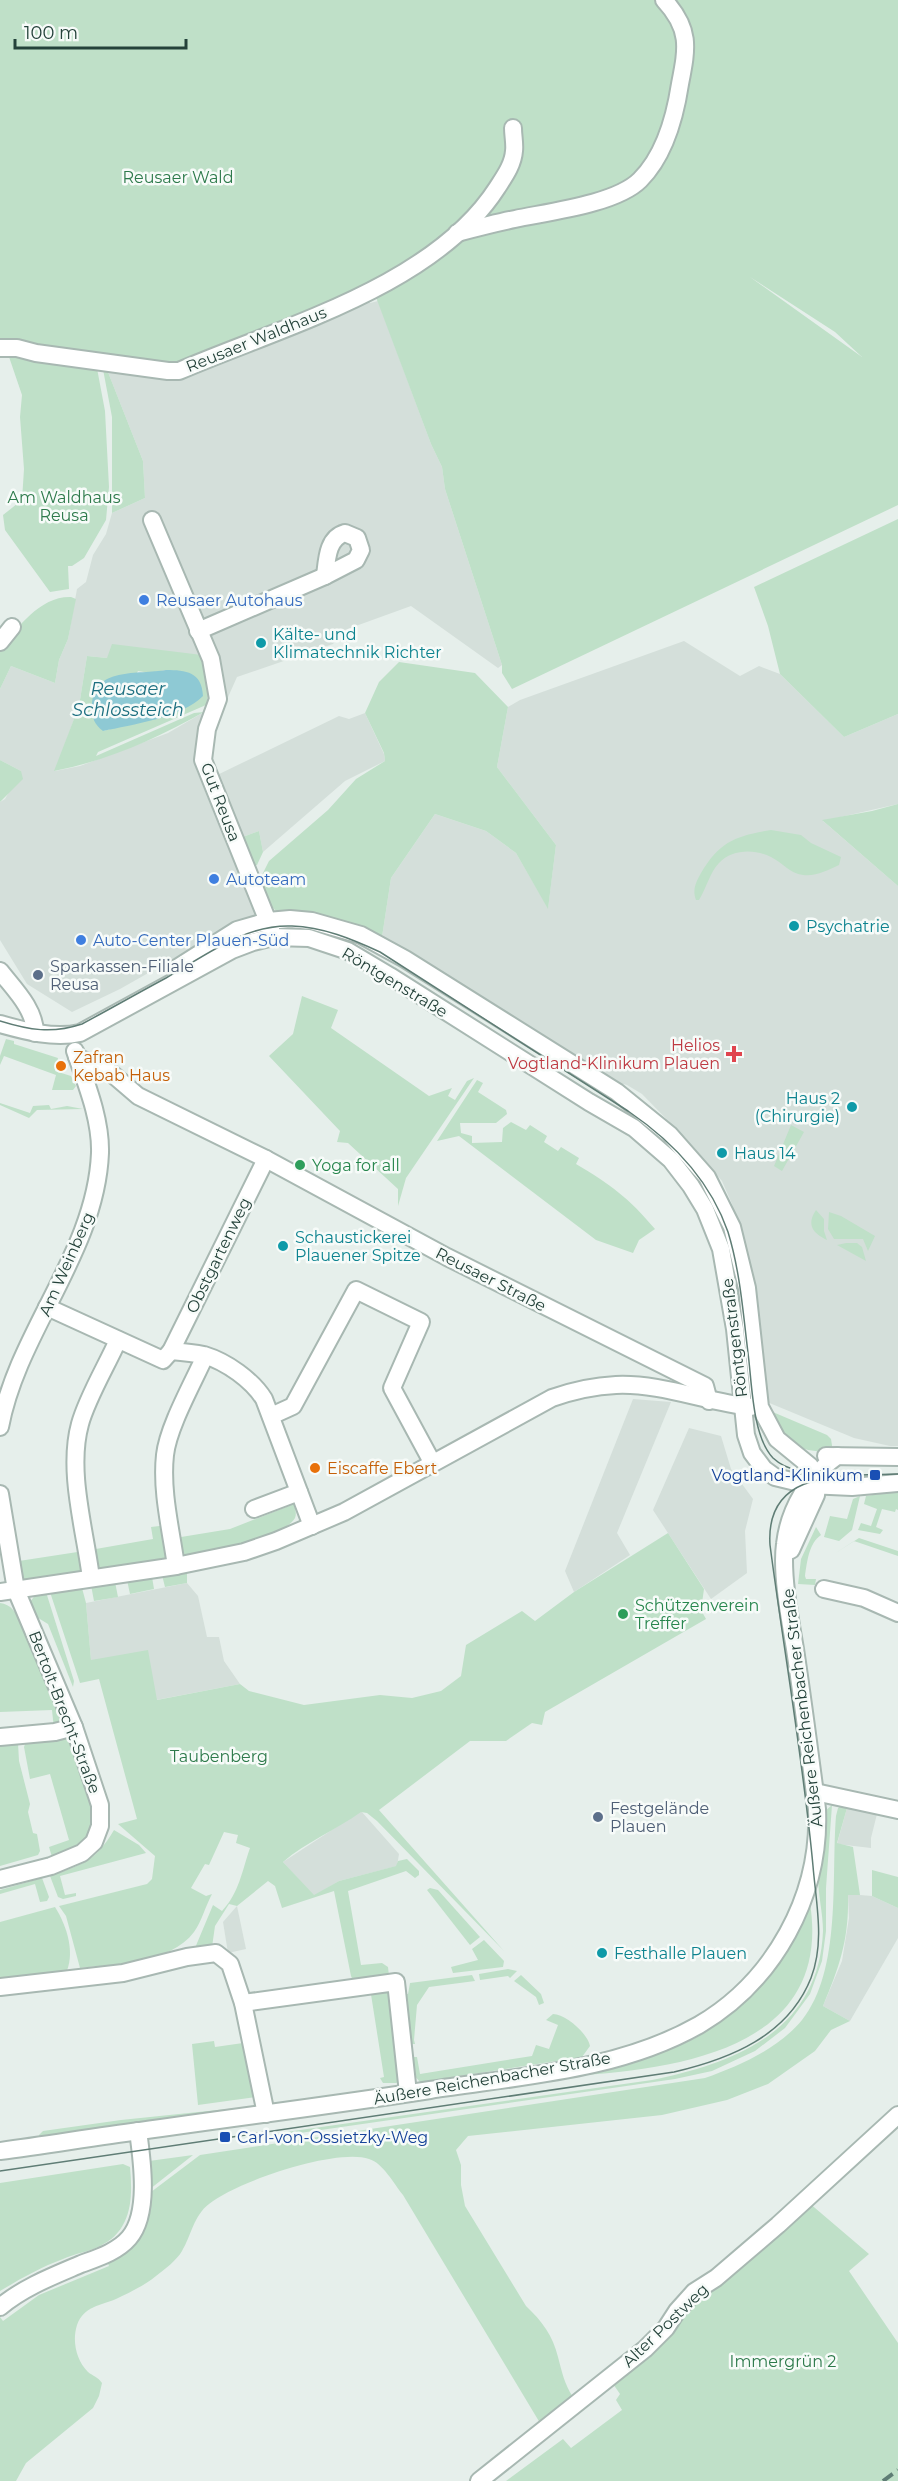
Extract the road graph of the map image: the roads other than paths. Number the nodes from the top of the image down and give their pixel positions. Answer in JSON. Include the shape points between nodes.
{"nodes":[{"id":1,"x":664,"y":0,"type":"edge"},
{"id":2,"x":513,"y":128,"type":"dead end"},
{"id":3,"x":456,"y":233,"type":"junction"},
{"id":4,"x":0,"y":348,"type":"edge"},
{"id":5,"x":152,"y":520,"type":"dead end"},
{"id":6,"x":325,"y":576,"type":"dead end"},
{"id":7,"x":12,"y":627,"type":"dead end"},
{"id":8,"x":198,"y":631,"type":"junction"},
{"id":9,"x":0,"y":642,"type":"edge"},
{"id":10,"x":270,"y":929,"type":"junction"},
{"id":11,"x":0,"y":971,"type":"edge"},
{"id":12,"x":0,"y":1024,"type":"edge"},
{"id":13,"x":64,"y":1032,"type":"junction"},
{"id":14,"x":35,"y":1033,"type":"junction"},
{"id":15,"x":77,"y":1057,"type":"junction"},
{"id":16,"x":266,"y":1160,"type":"junction"},
{"id":17,"x":47,"y":1307,"type":"junction"},
{"id":18,"x":118,"y":1340,"type":"junction"},
{"id":19,"x":171,"y":1351,"type":"junction"},
{"id":20,"x":205,"y":1356,"type":"junction"},
{"id":21,"x":709,"y":1401,"type":"junction"},
{"id":22,"x":742,"y":1406,"type":"junction"},
{"id":23,"x":760,"y":1407,"type":"junction"},
{"id":24,"x":271,"y":1416,"type":"junction"},
{"id":25,"x":0,"y":1427,"type":"edge"},
{"id":26,"x":796,"y":1453,"type":"junction"},
{"id":27,"x":837,"y":1456,"type":"junction"},
{"id":28,"x":898,"y":1457,"type":"edge"},
{"id":29,"x":432,"y":1462,"type":"junction"},
{"id":30,"x":776,"y":1477,"type":"junction"},
{"id":31,"x":814,"y":1481,"type":"junction"},
{"id":32,"x":898,"y":1483,"type":"edge"},
{"id":33,"x":852,"y":1487,"type":"junction"},
{"id":34,"x":299,"y":1492,"type":"junction"},
{"id":35,"x":0,"y":1494,"type":"edge"},
{"id":36,"x":254,"y":1509,"type":"dead end"},
{"id":37,"x":802,"y":1510,"type":"junction"},
{"id":38,"x":312,"y":1526,"type":"junction"},
{"id":39,"x":176,"y":1566,"type":"junction"},
{"id":40,"x":91,"y":1578,"type":"junction"},
{"id":41,"x":824,"y":1589,"type":"dead end"},
{"id":42,"x":8,"y":1591,"type":"edge"},
{"id":43,"x":898,"y":1613,"type":"edge"},
{"id":44,"x":74,"y":1727,"type":"junction"},
{"id":45,"x":0,"y":1737,"type":"edge"},
{"id":46,"x":815,"y":1792,"type":"junction"},
{"id":47,"x":898,"y":1810,"type":"edge"},
{"id":48,"x":0,"y":1879,"type":"edge"},
{"id":49,"x":0,"y":1987,"type":"edge"},
{"id":50,"x":243,"y":2003,"type":"junction"},
{"id":51,"x":408,"y":2093,"type":"junction"},
{"id":52,"x":266,"y":2114,"type":"junction"},
{"id":53,"x":898,"y":2115,"type":"edge"},
{"id":54,"x":138,"y":2131,"type":"junction"},
{"id":55,"x":0,"y":2151,"type":"edge"},
{"id":56,"x":0,"y":2307,"type":"edge"},
{"id":57,"x":479,"y":2481,"type":"edge"}],
"edges":[{"from":1,"to":3,"type":"street","name":"Reusaer Waldhaus","via":[[683,26],[684,63],[673,117],[651,166],[639,181],[621,193],[575,207]]},
{"from":2,"to":3,"type":"street","name":"Reusaer Waldhaus","via":[[514,152],[509,168],[488,202]]},
{"from":3,"to":4,"type":"street","name":"Reusaer Waldhaus","via":[[412,268],[370,290],[179,370]]},
{"from":5,"to":8,"type":"street","name":"Gut Reusa"},
{"from":6,"to":8,"type":"street"},
{"from":7,"to":9,"type":"street"},
{"from":8,"to":10,"type":"street","name":"Gut Reusa","via":[[211,659],[218,699],[207,729],[203,760]]},
{"from":10,"to":13,"type":"street","name":"Röntgenstraße","via":[[93,1027]]},
{"from":10,"to":22,"type":"street","name":"Röntgenstraße","via":[[317,940],[372,964],[627,1124],[671,1160],[705,1209],[721,1250],[735,1329]]},
{"from":10,"to":23,"type":"street","name":"Röntgenstraße","via":[[312,921],[362,935],[617,1092],[670,1135],[707,1177],[732,1227],[747,1288]]},
{"from":11,"to":14,"type":"street","via":[[29,1010]]},
{"from":12,"to":14,"type":"street"},
{"from":13,"to":14,"type":"street"},
{"from":13,"to":15,"type":"street","name":"Am Weinberg"},
{"from":15,"to":16,"type":"street","name":"Reusaer Straße","via":[[110,1072],[138,1096]]},
{"from":15,"to":17,"type":"street","name":"Am Weinberg","via":[[98,1129],[100,1152],[90,1213]]},
{"from":16,"to":19,"type":"street","name":"Obstgartenweg"},
{"from":16,"to":21,"type":"street","name":"Reusaer Straße","via":[[399,1232],[705,1386]]},
{"from":17,"to":18,"type":"street"},
{"from":17,"to":25,"type":"street","name":"Am Weinberg","via":[[10,1384]]},
{"from":18,"to":19,"type":"street","via":[[163,1360]]},
{"from":18,"to":40,"type":"street","via":[[81,1421],[76,1444],[76,1479]]},
{"from":19,"to":20,"type":"street"},
{"from":20,"to":24,"type":"street","via":[[252,1383]]},
{"from":20,"to":39,"type":"street","via":[[165,1453],[164,1475]]},
{"from":21,"to":22,"type":"street"},
{"from":21,"to":29,"type":"street","via":[[617,1385],[573,1391],[552,1398]]},
{"from":22,"to":23,"type":"street"},
{"from":22,"to":30,"type":"street","name":"Röntgenstraße","via":[[752,1453]]},
{"from":23,"to":26,"type":"street","name":"Röntgenstraße","via":[[777,1439]]},
{"from":24,"to":29,"type":"street","via":[[293,1406],[356,1290],[422,1322],[392,1388]]},
{"from":24,"to":34,"type":"street"},
{"from":26,"to":27,"type":"street"},
{"from":26,"to":31,"type":"street","name":"Röntgenstraße"},
{"from":27,"to":28,"type":"street"},
{"from":27,"to":31,"type":"street","name":"Äußere Reichenbacher Straße"},
{"from":29,"to":38,"type":"street"},
{"from":30,"to":31,"type":"street","name":"Röntgenstraße"},
{"from":30,"to":37,"type":"street"},
{"from":31,"to":33,"type":"street","name":"Röntgenstraße"},
{"from":31,"to":37,"type":"street","name":"Äußere Reichenbacher Straße"},
{"from":32,"to":33,"type":"street"},
{"from":33,"to":37,"type":"street"},
{"from":34,"to":36,"type":"street"},
{"from":34,"to":38,"type":"street"},
{"from":35,"to":42,"type":"street"},
{"from":37,"to":46,"type":"street","name":"Äußere Reichenbacher Straße","via":[[786,1571],[787,1598]]},
{"from":38,"to":39,"type":"street","via":[[244,1552]]},
{"from":39,"to":40,"type":"street"},
{"from":40,"to":42,"type":"street"},
{"from":41,"to":43,"type":"street","via":[[864,1598]]},
{"from":42,"to":44,"type":"street","name":"Bertolt-Brecht-Straße"},
{"from":44,"to":45,"type":"street"},
{"from":44,"to":48,"type":"street","name":"Bertolt-Brecht-Straße","via":[[100,1805],[98,1836],[69,1860]]},
{"from":46,"to":47,"type":"street"},
{"from":46,"to":51,"type":"street","name":"Äußere Reichenbacher Straße","via":[[817,1838],[801,1905],[773,1957],[750,1986],[728,2005],[679,2035],[603,2061]]},
{"from":49,"to":50,"type":"street","via":[[123,1973],[216,1953],[230,1964]]},
{"from":50,"to":51,"type":"street","via":[[396,1982]]},
{"from":50,"to":52,"type":"street"},
{"from":51,"to":52,"type":"street","name":"Äußere Reichenbacher Straße"},
{"from":52,"to":54,"type":"street","name":"Äußere Reichenbacher Straße"},
{"from":53,"to":57,"type":"street","name":"Alter Postweg","via":[[778,2225],[694,2292],[645,2349]]},
{"from":54,"to":55,"type":"street","name":"Äußere Reichenbacher Straße"},
{"from":54,"to":56,"type":"street","via":[[142,2192],[138,2219],[130,2237],[107,2254],[39,2282]]}]}
